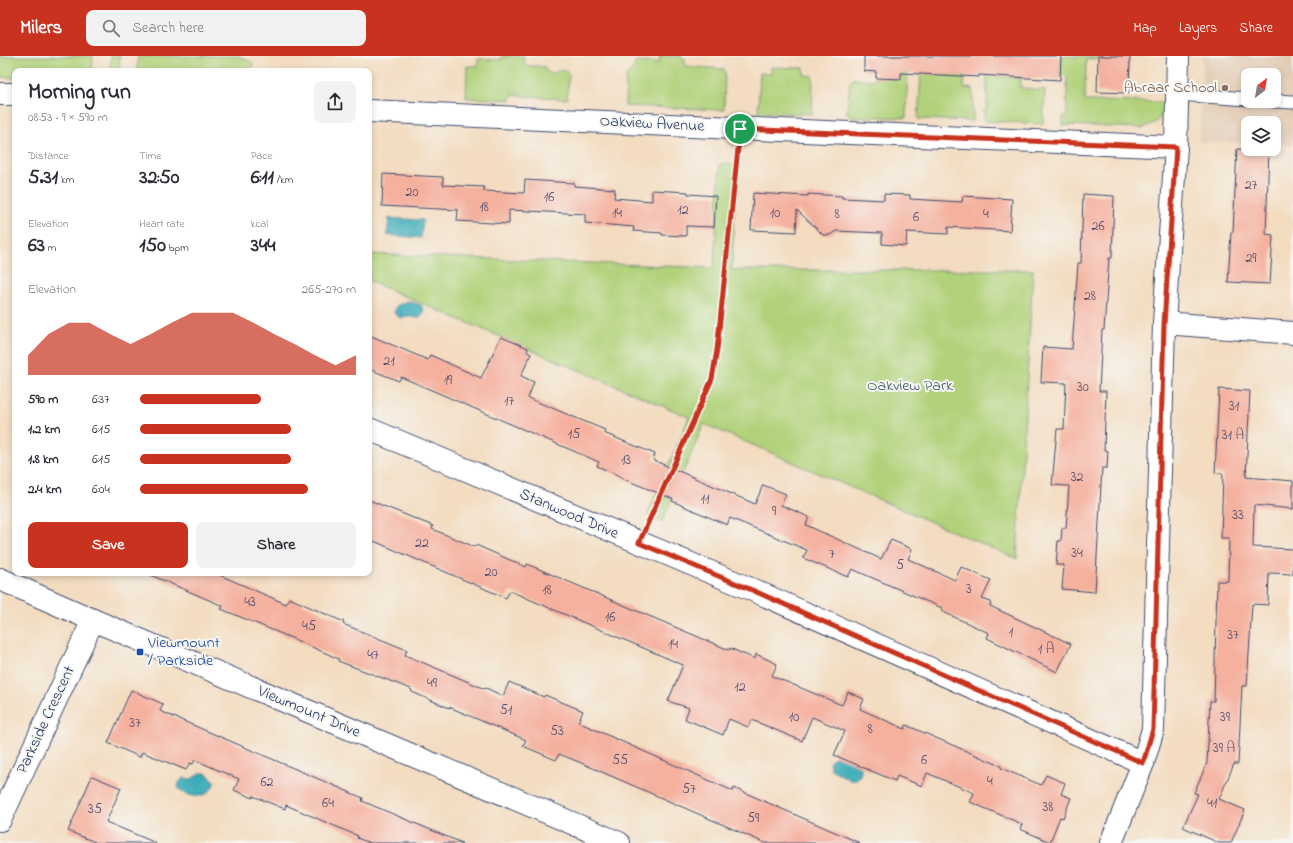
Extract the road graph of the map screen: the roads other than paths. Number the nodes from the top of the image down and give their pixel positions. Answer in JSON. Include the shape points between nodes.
{"nodes":[{"id":1,"x":1178,"y":56,"type":"edge"},
{"id":2,"x":0,"y":94,"type":"edge"},
{"id":3,"x":12,"y":94,"type":"edge"},
{"id":4,"x":1177,"y":94,"type":"junction"},
{"id":5,"x":1241,"y":99,"type":"edge"},
{"id":6,"x":1281,"y":101,"type":"edge"},
{"id":7,"x":1293,"y":102,"type":"edge"},
{"id":8,"x":372,"y":111,"type":"edge"},
{"id":9,"x":1176,"y":147,"type":"junction"},
{"id":10,"x":1164,"y":324,"type":"junction"},
{"id":11,"x":1293,"y":332,"type":"edge"},
{"id":12,"x":372,"y":430,"type":"edge"},
{"id":13,"x":0,"y":579,"type":"edge"},
{"id":14,"x":93,"y":620,"type":"junction"},
{"id":15,"x":1143,"y":763,"type":"junction"},
{"id":16,"x":0,"y":817,"type":"edge"},
{"id":17,"x":619,"y":843,"type":"edge"},
{"id":18,"x":1111,"y":843,"type":"edge"}],
"edges":[{"from":1,"to":4,"type":"street"},
{"from":2,"to":3,"type":"street"},
{"from":4,"to":5,"type":"lane"},
{"from":4,"to":9,"type":"street"},
{"from":6,"to":7,"type":"lane"},
{"from":8,"to":9,"type":"street","name":"Oakview Avenue"},
{"from":9,"to":10,"type":"street"},
{"from":10,"to":11,"type":"street"},
{"from":10,"to":15,"type":"street","via":[[1153,729]]},
{"from":12,"to":15,"type":"street","name":"Stanwood Drive","via":[[760,593]]},
{"from":13,"to":14,"type":"street","name":"Viewmount Drive"},
{"from":14,"to":16,"type":"street","name":"Parkside Crescent"},
{"from":14,"to":17,"type":"street","name":"Viewmount Drive"},
{"from":15,"to":18,"type":"street"}]}
